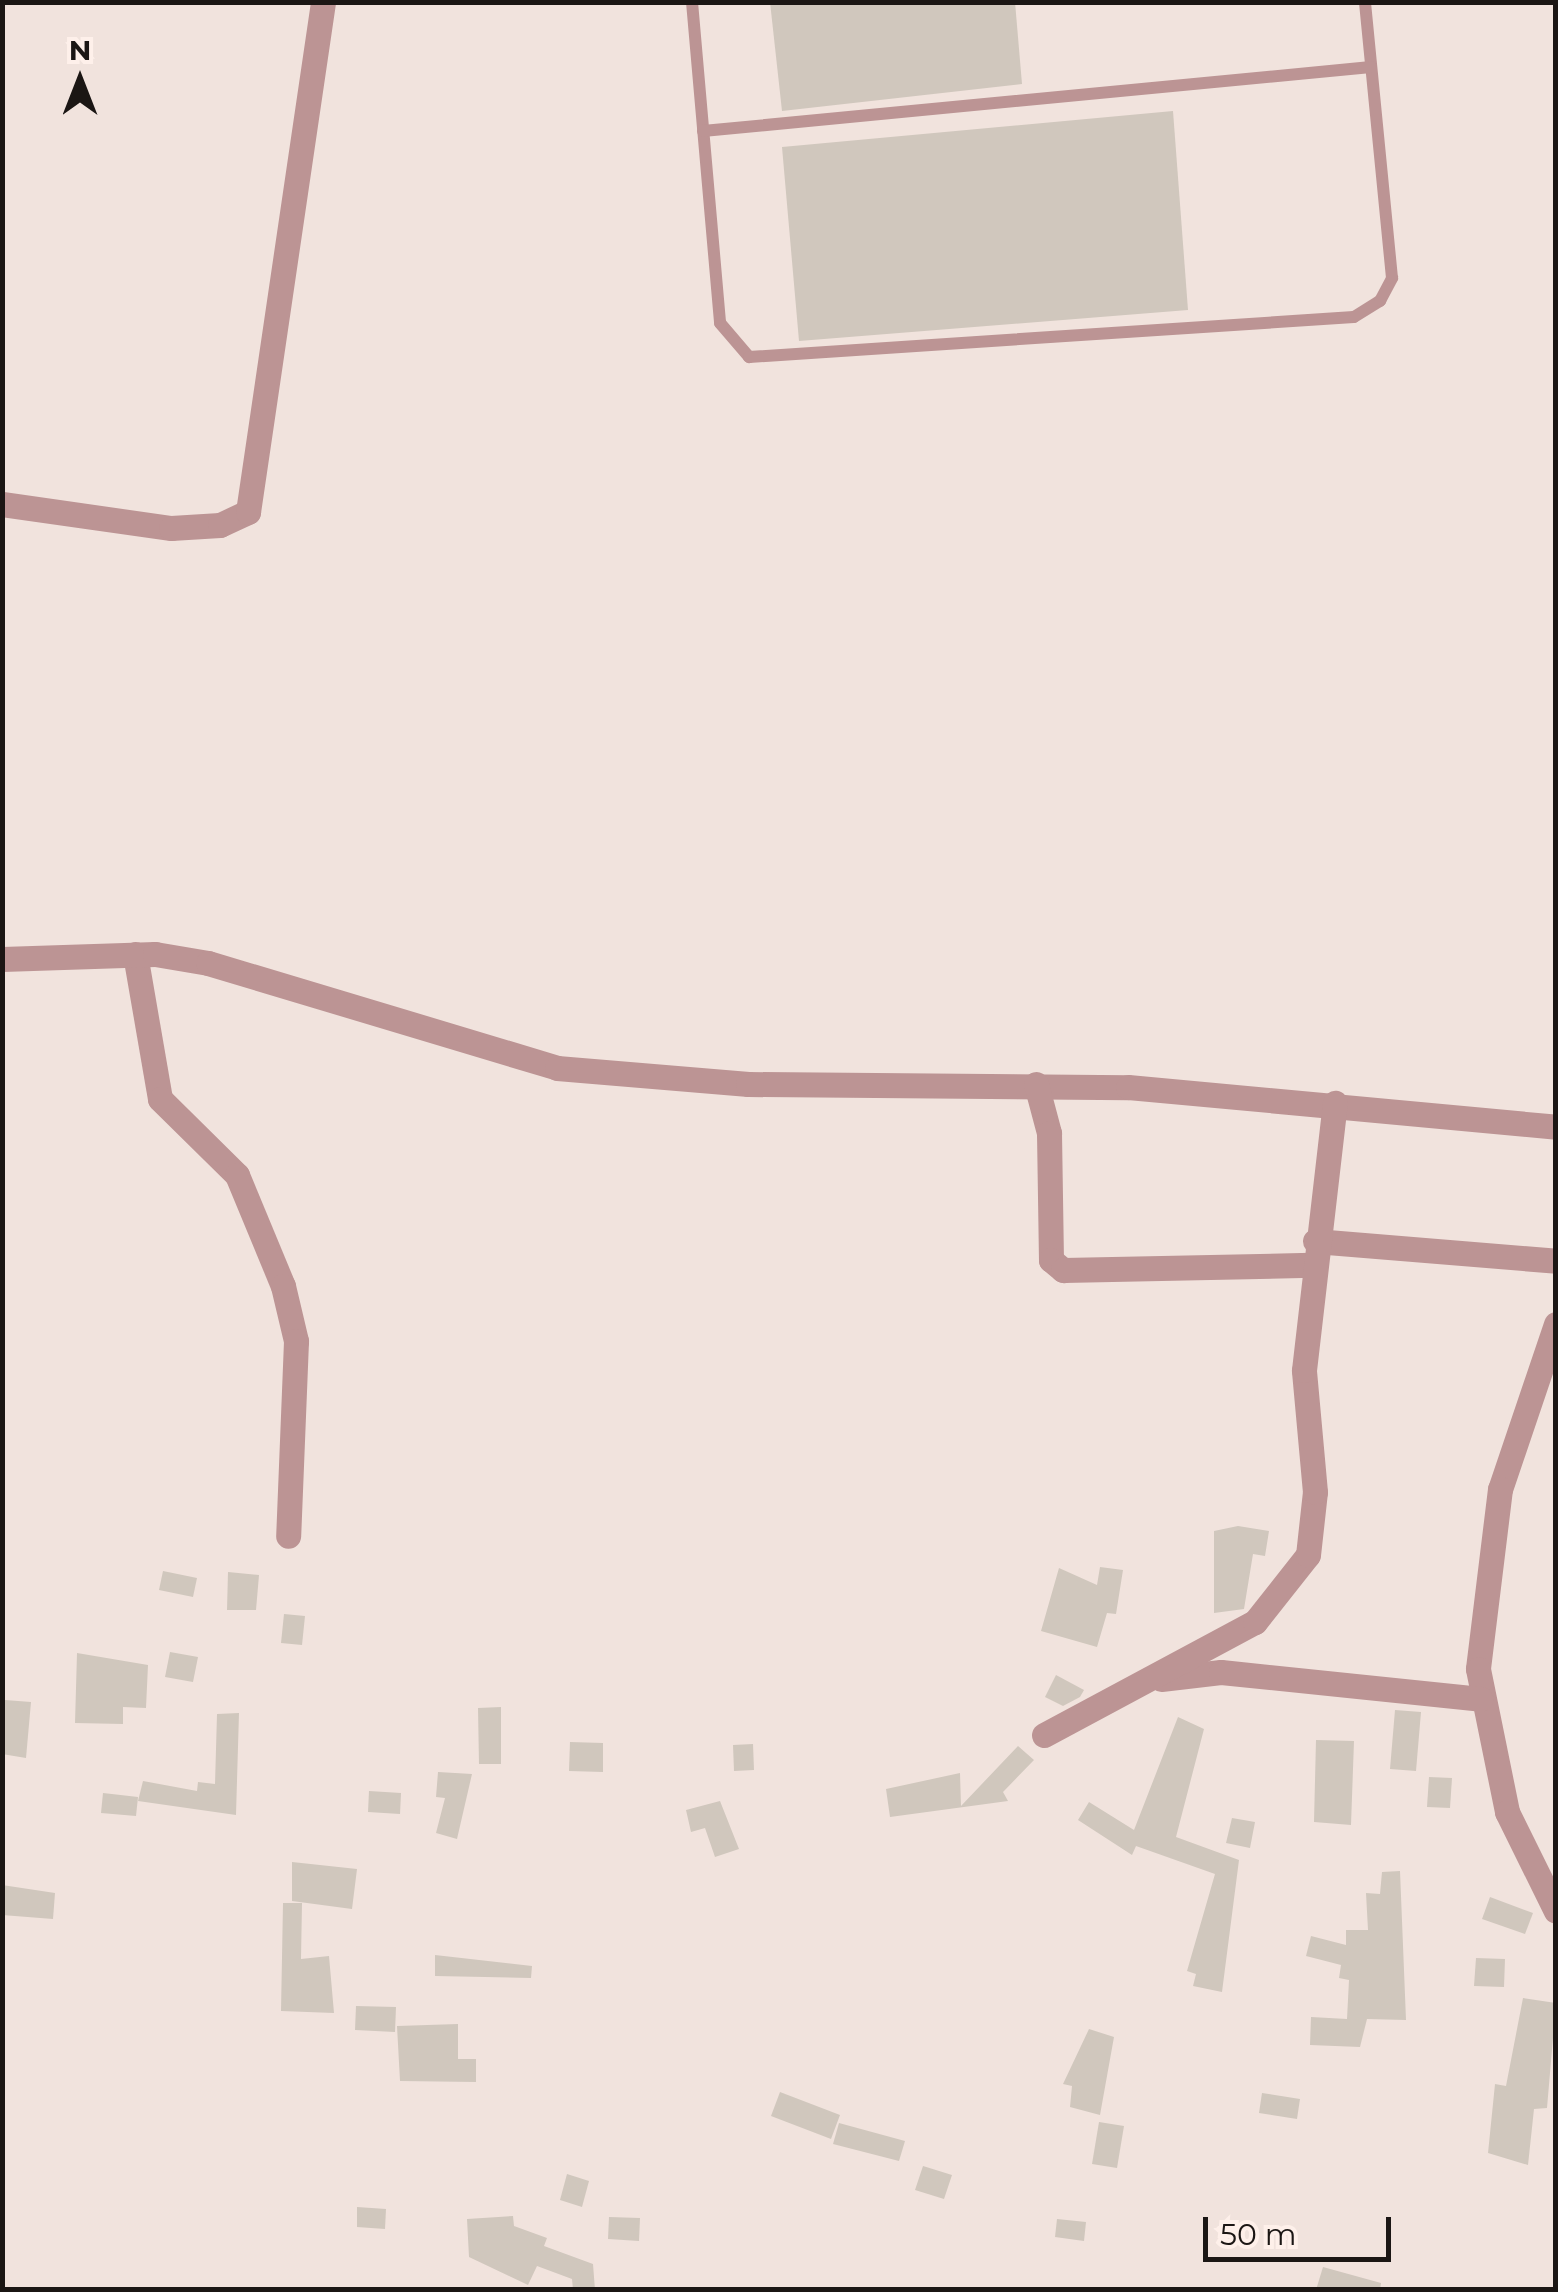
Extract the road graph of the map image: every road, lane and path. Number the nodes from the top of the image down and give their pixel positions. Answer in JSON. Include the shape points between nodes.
{"nodes":[{"id":1,"x":322,"y":2,"type":"edge"},
{"id":2,"x":692,"y":2,"type":"edge"},
{"id":3,"x":1365,"y":2,"type":"edge"},
{"id":4,"x":1372,"y":68,"type":"junction"},
{"id":5,"x":704,"y":132,"type":"junction"},
{"id":6,"x":2,"y":504,"type":"edge"},
{"id":7,"x":135,"y":954,"type":"junction"},
{"id":8,"x":2,"y":958,"type":"edge"},
{"id":9,"x":1036,"y":1084,"type":"junction"},
{"id":10,"x":1335,"y":1103,"type":"junction"},
{"id":11,"x":1556,"y":1128,"type":"edge"},
{"id":12,"x":1314,"y":1253,"type":"junction"},
{"id":13,"x":1556,"y":1261,"type":"edge"},
{"id":14,"x":1556,"y":1324,"type":"edge"},
{"id":15,"x":288,"y":1536,"type":"dead end"},
{"id":16,"x":1146,"y":1680,"type":"junction"},
{"id":17,"x":1481,"y":1700,"type":"junction"},
{"id":18,"x":1044,"y":1735,"type":"dead end"},
{"id":19,"x":1556,"y":1911,"type":"edge"}],
"edges":[{"from":1,"to":6,"type":"street","via":[[248,512],[220,525],[172,528]]},
{"from":2,"to":5,"type":"lane"},
{"from":3,"to":4,"type":"lane"},
{"from":4,"to":5,"type":"lane"},
{"from":4,"to":5,"type":"lane","via":[[1392,278],[1380,301],[1354,317],[749,357],[720,324]]},
{"from":7,"to":8,"type":"street"},
{"from":7,"to":9,"type":"street","via":[[208,963],[557,1068],[748,1084]]},
{"from":7,"to":15,"type":"street","via":[[160,1099],[237,1175],[284,1286],[296,1341]]},
{"from":9,"to":10,"type":"street"},
{"from":9,"to":12,"type":"street","via":[[1048,1133],[1051,1260],[1063,1270]]},
{"from":10,"to":11,"type":"street"},
{"from":10,"to":12,"type":"street"},
{"from":12,"to":13,"type":"street"},
{"from":12,"to":16,"type":"street","via":[[1308,1555],[1255,1622]]},
{"from":14,"to":17,"type":"street","via":[[1500,1489]]},
{"from":16,"to":17,"type":"street","via":[[1221,1672]]},
{"from":16,"to":18,"type":"street"},
{"from":17,"to":19,"type":"street","via":[[1508,1812]]}]}
